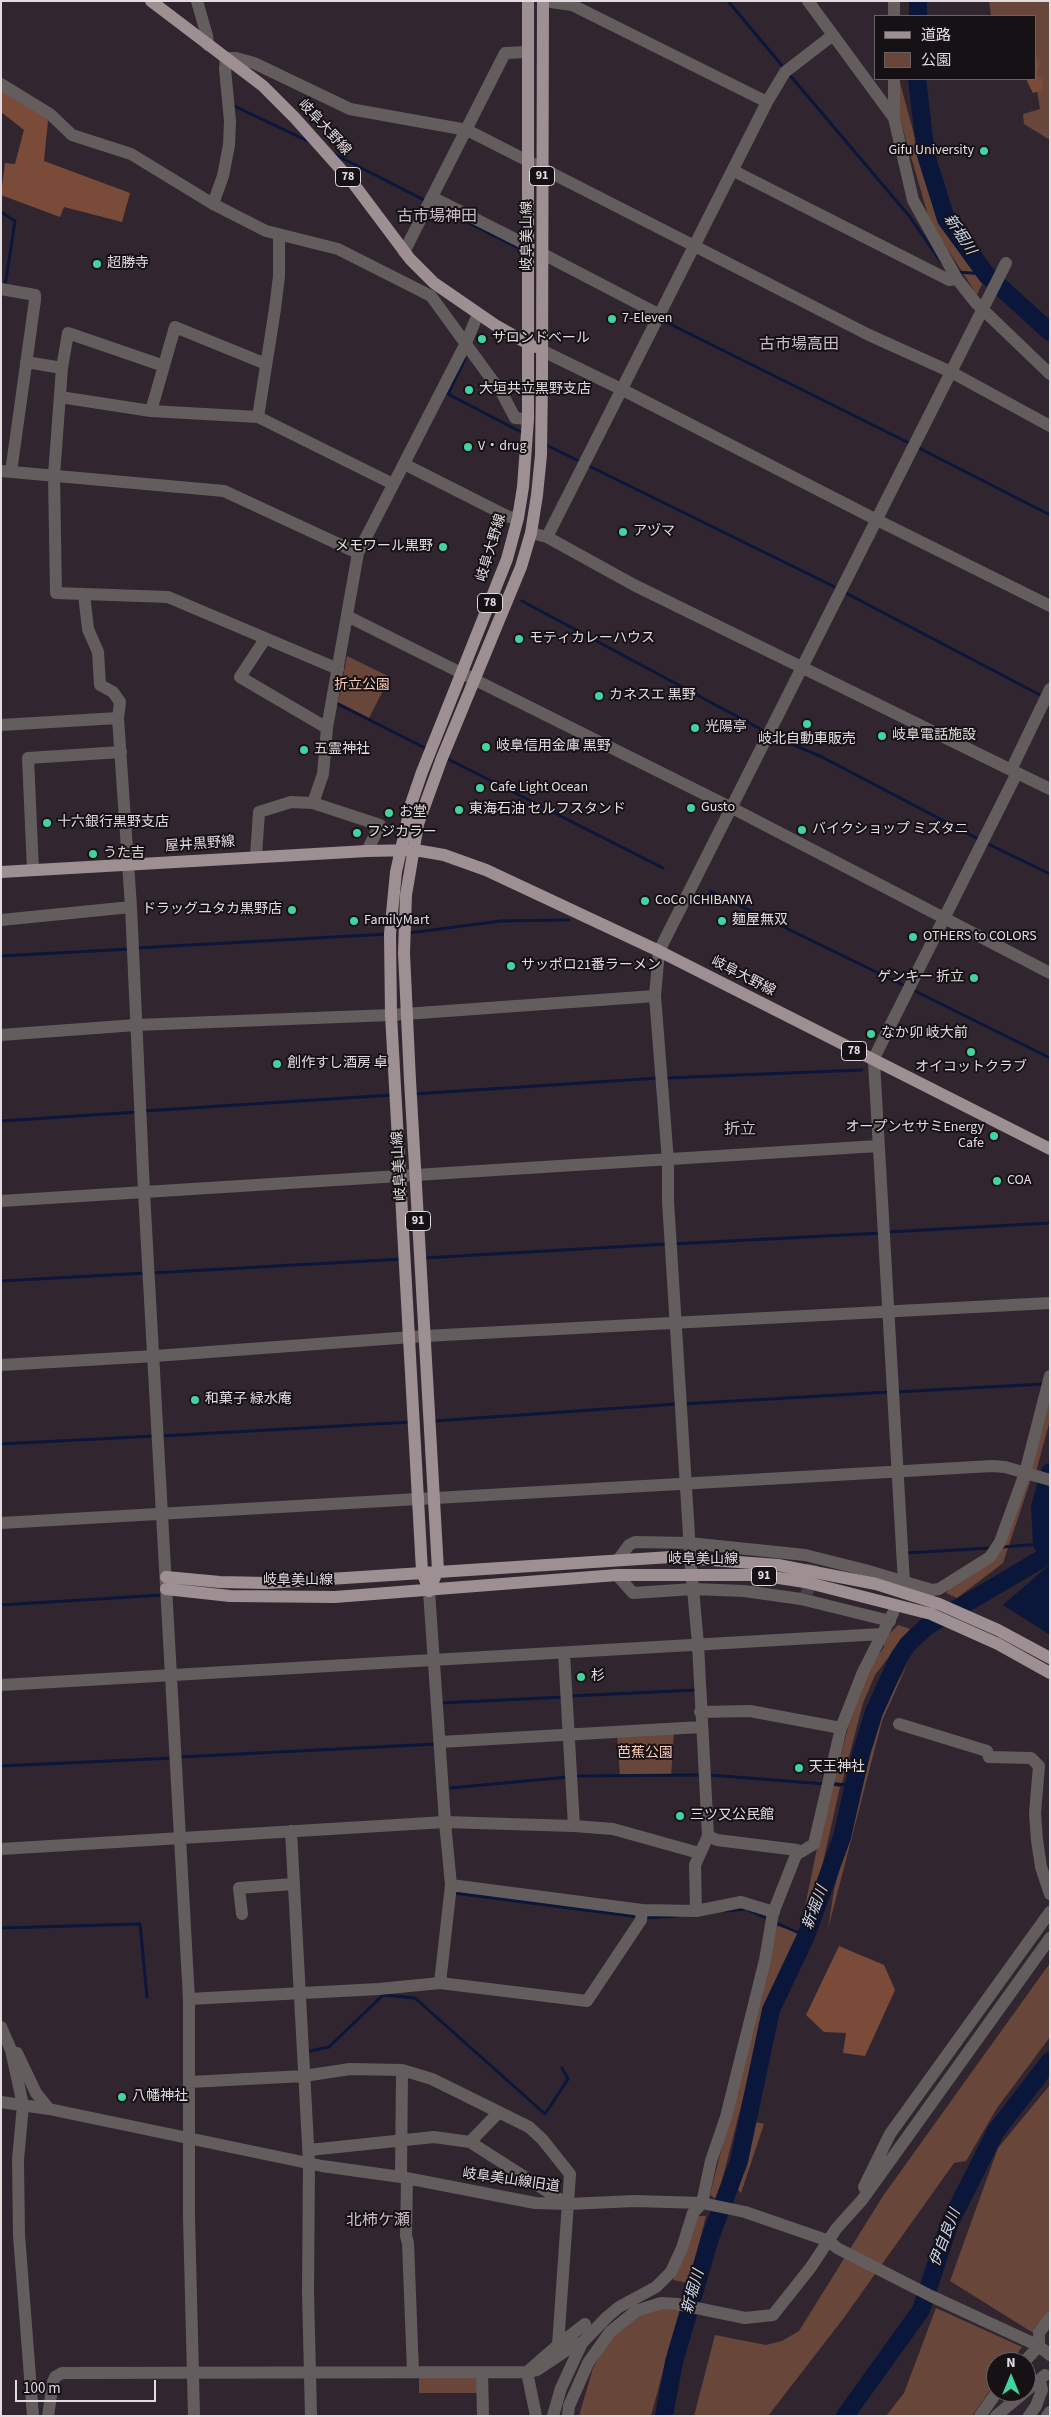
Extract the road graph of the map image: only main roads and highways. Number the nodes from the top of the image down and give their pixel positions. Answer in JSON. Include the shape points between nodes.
{"nodes":[{"id":1,"x":151,"y":1,"type":"edge"},
{"id":2,"x":528,"y":1,"type":"edge"},
{"id":3,"x":544,"y":1,"type":"edge"},
{"id":4,"x":529,"y":344,"type":"junction"},
{"id":5,"x":543,"y":351,"type":"junction"},
{"id":6,"x":467,"y":677,"type":"junction"},
{"id":7,"x":401,"y":850,"type":"junction"},
{"id":8,"x":415,"y":850,"type":"junction"},
{"id":9,"x":1,"y":872,"type":"edge"},
{"id":10,"x":1050,"y":1149,"type":"edge"},
{"id":11,"x":438,"y":1570,"type":"junction"},
{"id":12,"x":422,"y":1571,"type":"junction"},
{"id":13,"x":429,"y":1591,"type":"junction"},
{"id":14,"x":1050,"y":1658,"type":"edge"},
{"id":15,"x":1050,"y":1673,"type":"edge"}],
"edges":[{"from":1,"to":4,"type":"main road","name":"岐阜大野線","number":"78","via":[[263,86],[319,143],[404,252],[434,283]]},
{"from":2,"to":4,"type":"main road","name":"岐阜美山線","number":"91"},
{"from":3,"to":5,"type":"main road","name":"岐阜美山線","number":"91"},
{"from":4,"to":5,"type":"main road","name":"岐阜大野線","number":"78"},
{"from":4,"to":6,"type":"main road","name":"岐阜大野線","number":"78","via":[[526,457],[518,518]]},
{"from":5,"to":6,"type":"main road","name":"岐阜大野線","number":"78","via":[[541,456],[531,533],[521,567]]},
{"from":6,"to":7,"type":"main road","name":"岐阜大野線","number":"78","via":[[422,772]]},
{"from":6,"to":8,"type":"main road","name":"岐阜大野線","number":"78","via":[[418,824]]},
{"from":7,"to":8,"type":"main road","name":"岐阜大野線","number":"78"},
{"from":7,"to":9,"type":"main road","name":"屋井黒野線"},
{"from":7,"to":12,"type":"main road","name":"岐阜美山線","number":"91","via":[[390,934],[391,1015]]},
{"from":8,"to":10,"type":"main road","name":"岐阜大野線","number":"78","via":[[444,855],[486,870],[659,951]]},
{"from":8,"to":11,"type":"main road","name":"岐阜美山線","number":"91","via":[[406,895],[404,953]]},
{"from":11,"to":12,"type":"main road","name":"岐阜美山線","number":"91"},
{"from":11,"to":13,"type":"main road","name":"岐阜美山線","number":"91"},
{"from":11,"to":14,"type":"main road","name":"岐阜美山線","number":"91","via":[[690,1558],[794,1568],[906,1586]]},
{"from":12,"to":13,"type":"main road","name":"岐阜美山線","number":"91"},
{"from":12,"to":13,"type":"main road","name":"岐阜美山線","number":"91","via":[[267,1583],[166,1582],[230,1596],[335,1596]]},
{"from":13,"to":15,"type":"main road","name":"岐阜美山線","number":"91","via":[[617,1575],[759,1576],[805,1582],[956,1624]]}]}
